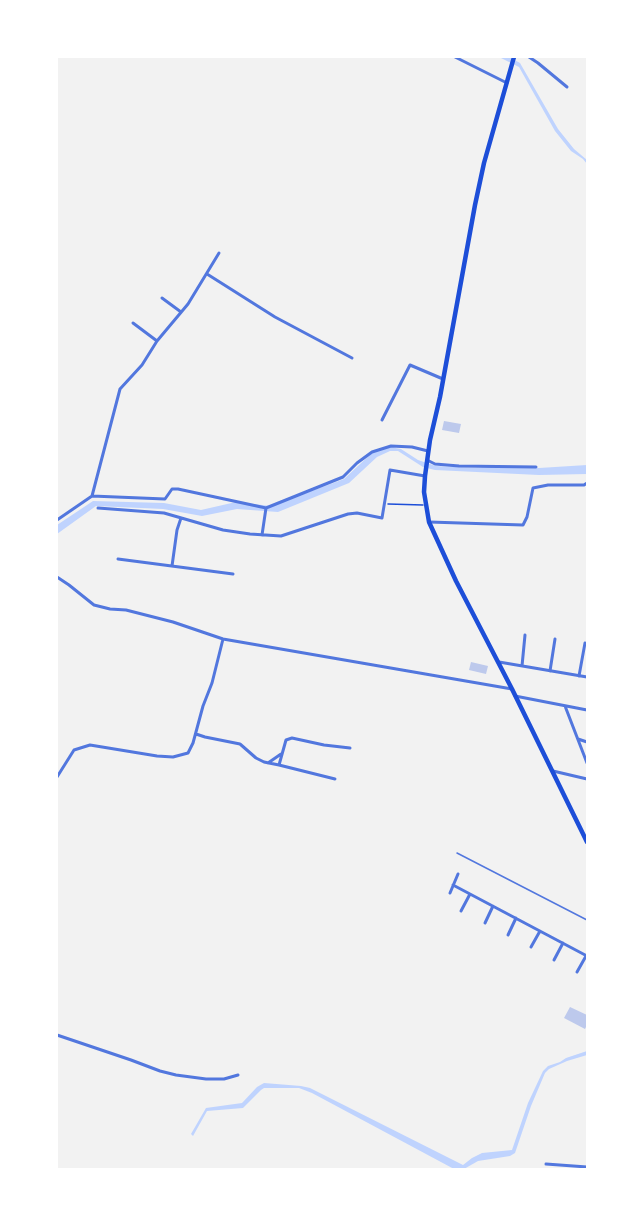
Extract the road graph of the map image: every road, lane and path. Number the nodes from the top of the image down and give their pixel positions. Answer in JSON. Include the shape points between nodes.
{"nodes":[{"id":1,"x":455,"y":57,"type":"edge"},
{"id":2,"x":514,"y":57,"type":"edge"},
{"id":3,"x":529,"y":57,"type":"edge"},
{"id":4,"x":507,"y":83,"type":"junction"},
{"id":5,"x":567,"y":87,"type":"dead end"},
{"id":6,"x":219,"y":253,"type":"dead end"},
{"id":7,"x":207,"y":274,"type":"junction"},
{"id":8,"x":162,"y":298,"type":"dead end"},
{"id":9,"x":181,"y":312,"type":"junction"},
{"id":10,"x":133,"y":323,"type":"dead end"},
{"id":11,"x":157,"y":341,"type":"junction"},
{"id":12,"x":352,"y":358,"type":"dead end"},
{"id":13,"x":443,"y":379,"type":"junction"},
{"id":14,"x":382,"y":420,"type":"dead end"},
{"id":15,"x":428,"y":451,"type":"junction"},
{"id":16,"x":427,"y":461,"type":"junction"},
{"id":17,"x":536,"y":467,"type":"dead end"},
{"id":18,"x":425,"y":474,"type":"junction"},
{"id":19,"x":587,"y":483,"type":"edge"},
{"id":20,"x":92,"y":496,"type":"junction"},
{"id":21,"x":384,"y":503,"type":"junction"},
{"id":22,"x":426,"y":506,"type":"junction"},
{"id":23,"x":98,"y":508,"type":"dead end"},
{"id":24,"x":266,"y":508,"type":"junction"},
{"id":25,"x":181,"y":518,"type":"junction"},
{"id":26,"x":57,"y":520,"type":"edge"},
{"id":27,"x":429,"y":522,"type":"junction"},
{"id":28,"x":262,"y":535,"type":"junction"},
{"id":29,"x":118,"y":559,"type":"dead end"},
{"id":30,"x":171,"y":566,"type":"junction"},
{"id":31,"x":233,"y":574,"type":"dead end"},
{"id":32,"x":57,"y":577,"type":"edge"},
{"id":33,"x":525,"y":635,"type":"dead end"},
{"id":34,"x":223,"y":639,"type":"junction"},
{"id":35,"x":555,"y":639,"type":"dead end"},
{"id":36,"x":585,"y":643,"type":"dead end"},
{"id":37,"x":498,"y":662,"type":"junction"},
{"id":38,"x":522,"y":666,"type":"junction"},
{"id":39,"x":550,"y":671,"type":"junction"},
{"id":40,"x":579,"y":676,"type":"junction"},
{"id":41,"x":587,"y":677,"type":"edge"},
{"id":42,"x":512,"y":689,"type":"junction"},
{"id":43,"x":515,"y":696,"type":"junction"},
{"id":44,"x":565,"y":706,"type":"junction"},
{"id":45,"x":587,"y":710,"type":"edge"},
{"id":46,"x":196,"y":734,"type":"junction"},
{"id":47,"x":578,"y":739,"type":"junction"},
{"id":48,"x":587,"y":742,"type":"edge"},
{"id":49,"x":350,"y":748,"type":"dead end"},
{"id":50,"x":281,"y":754,"type":"junction"},
{"id":51,"x":268,"y":763,"type":"junction"},
{"id":52,"x":587,"y":763,"type":"edge"},
{"id":53,"x":279,"y":765,"type":"junction"},
{"id":54,"x":553,"y":771,"type":"junction"},
{"id":55,"x":57,"y":777,"type":"edge"},
{"id":56,"x":335,"y":779,"type":"dead end"},
{"id":57,"x":587,"y":779,"type":"edge"},
{"id":58,"x":587,"y":842,"type":"edge"},
{"id":59,"x":457,"y":853,"type":"dead end"},
{"id":60,"x":458,"y":874,"type":"dead end"},
{"id":61,"x":453,"y":885,"type":"junction"},
{"id":62,"x":450,"y":892,"type":"dead end"},
{"id":63,"x":470,"y":894,"type":"junction"},
{"id":64,"x":493,"y":906,"type":"junction"},
{"id":65,"x":461,"y":911,"type":"dead end"},
{"id":66,"x":516,"y":918,"type":"junction"},
{"id":67,"x":587,"y":920,"type":"edge"},
{"id":68,"x":484,"y":923,"type":"dead end"},
{"id":69,"x":540,"y":931,"type":"junction"},
{"id":70,"x":508,"y":935,"type":"dead end"},
{"id":71,"x":563,"y":943,"type":"junction"},
{"id":72,"x":531,"y":947,"type":"dead end"},
{"id":73,"x":587,"y":956,"type":"edge"},
{"id":74,"x":554,"y":960,"type":"dead end"},
{"id":75,"x":577,"y":972,"type":"dead end"},
{"id":76,"x":57,"y":1035,"type":"edge"},
{"id":77,"x":238,"y":1075,"type":"dead end"},
{"id":78,"x":546,"y":1164,"type":"dead end"},
{"id":79,"x":565,"y":1167,"type":"edge"},
{"id":80,"x":587,"y":1167,"type":"edge"}],
"edges":[{"from":1,"to":4,"type":"street"},
{"from":2,"to":4,"type":"main road"},
{"from":3,"to":5,"type":"street"},
{"from":4,"to":13,"type":"main road","via":[[484,163]]},
{"from":6,"to":7,"type":"street"},
{"from":7,"to":9,"type":"street"},
{"from":7,"to":12,"type":"street"},
{"from":8,"to":9,"type":"street"},
{"from":9,"to":11,"type":"street"},
{"from":10,"to":11,"type":"street"},
{"from":11,"to":20,"type":"street","via":[[120,390]]},
{"from":13,"to":14,"type":"street","via":[[410,365]]},
{"from":13,"to":15,"type":"main road"},
{"from":15,"to":16,"type":"main road"},
{"from":15,"to":24,"type":"street","via":[[390,446],[372,452],[343,477]]},
{"from":16,"to":17,"type":"street","via":[[459,466]]},
{"from":16,"to":18,"type":"main road"},
{"from":18,"to":21,"type":"street","via":[[390,470]]},
{"from":18,"to":22,"type":"main road"},
{"from":19,"to":27,"type":"street","via":[[533,488],[523,525]]},
{"from":20,"to":24,"type":"street","via":[[165,499],[172,489],[178,489]]},
{"from":20,"to":26,"type":"street"},
{"from":21,"to":22,"type":"path"},
{"from":21,"to":28,"type":"street","via":[[382,518],[348,514],[281,536]]},
{"from":22,"to":27,"type":"main road"},
{"from":23,"to":25,"type":"street"},
{"from":24,"to":28,"type":"street"},
{"from":25,"to":28,"type":"street","via":[[223,530]]},
{"from":25,"to":30,"type":"street"},
{"from":27,"to":37,"type":"main road"},
{"from":29,"to":30,"type":"street"},
{"from":30,"to":31,"type":"street"},
{"from":32,"to":34,"type":"street","via":[[94,605],[173,622]]},
{"from":33,"to":38,"type":"street"},
{"from":34,"to":42,"type":"street"},
{"from":34,"to":46,"type":"street"},
{"from":35,"to":39,"type":"street"},
{"from":36,"to":40,"type":"street"},
{"from":37,"to":38,"type":"street"},
{"from":37,"to":42,"type":"main road"},
{"from":38,"to":39,"type":"street"},
{"from":39,"to":40,"type":"street"},
{"from":40,"to":41,"type":"street"},
{"from":42,"to":43,"type":"main road"},
{"from":43,"to":44,"type":"street"},
{"from":43,"to":54,"type":"main road"},
{"from":44,"to":45,"type":"street"},
{"from":44,"to":47,"type":"street"},
{"from":46,"to":51,"type":"street","via":[[240,744]]},
{"from":46,"to":55,"type":"street","via":[[188,753],[174,757],[90,746],[74,750]]},
{"from":47,"to":48,"type":"street"},
{"from":47,"to":52,"type":"street"},
{"from":49,"to":50,"type":"street","via":[[292,738],[286,741]]},
{"from":50,"to":51,"type":"street"},
{"from":50,"to":53,"type":"street"},
{"from":51,"to":53,"type":"street"},
{"from":53,"to":56,"type":"street"},
{"from":54,"to":57,"type":"street"},
{"from":54,"to":58,"type":"main road"},
{"from":59,"to":67,"type":"lane"},
{"from":60,"to":61,"type":"street"},
{"from":61,"to":62,"type":"street"},
{"from":61,"to":63,"type":"street"},
{"from":63,"to":64,"type":"street"},
{"from":63,"to":65,"type":"street"},
{"from":64,"to":66,"type":"street"},
{"from":64,"to":68,"type":"street"},
{"from":66,"to":69,"type":"street"},
{"from":66,"to":70,"type":"street"},
{"from":69,"to":71,"type":"street"},
{"from":69,"to":72,"type":"street"},
{"from":71,"to":73,"type":"street"},
{"from":71,"to":74,"type":"street"},
{"from":73,"to":75,"type":"street"},
{"from":76,"to":77,"type":"street","via":[[160,1071],[215,1079]]},
{"from":78,"to":79,"type":"street"},
{"from":79,"to":80,"type":"street"}]}
